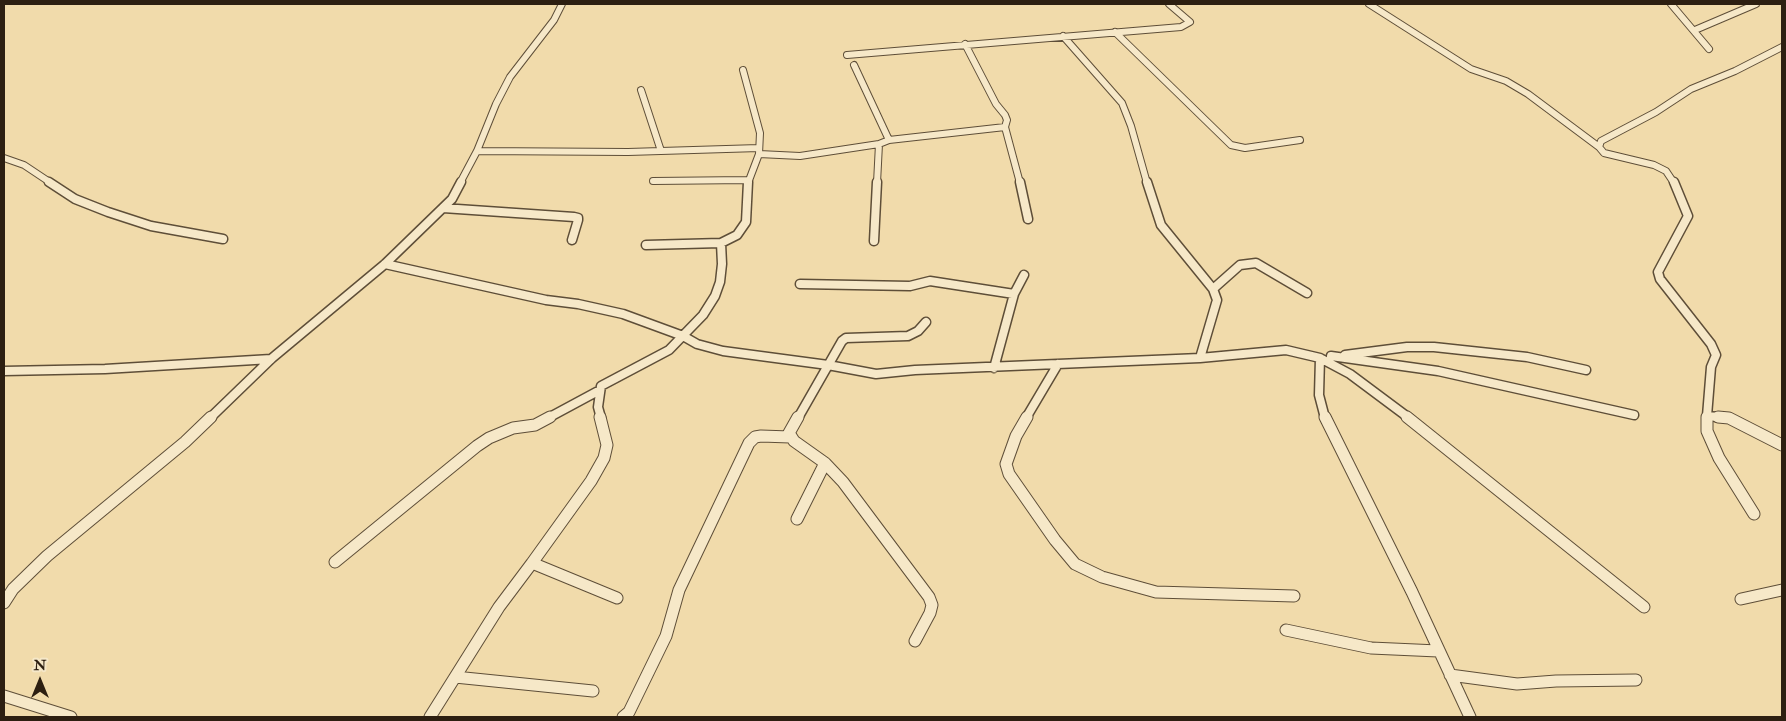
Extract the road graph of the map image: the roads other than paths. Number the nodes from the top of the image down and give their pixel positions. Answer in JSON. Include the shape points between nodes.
{"nodes":[{"id":1,"x":562,"y":4,"type":"edge"},
{"id":2,"x":1170,"y":4,"type":"edge"},
{"id":3,"x":1369,"y":4,"type":"edge"},
{"id":4,"x":1670,"y":4,"type":"edge"},
{"id":5,"x":1756,"y":4,"type":"edge"},
{"id":6,"x":1695,"y":30,"type":"junction"},
{"id":7,"x":1115,"y":32,"type":"junction"},
{"id":8,"x":1063,"y":36,"type":"junction"},
{"id":9,"x":965,"y":44,"type":"junction"},
{"id":10,"x":1782,"y":47,"type":"edge"},
{"id":11,"x":1709,"y":49,"type":"dead end"},
{"id":12,"x":848,"y":55,"type":"dead end"},
{"id":13,"x":854,"y":65,"type":"dead end"},
{"id":14,"x":743,"y":70,"type":"dead end"},
{"id":15,"x":640,"y":90,"type":"dead end"},
{"id":16,"x":1005,"y":127,"type":"junction"},
{"id":17,"x":889,"y":140,"type":"junction"},
{"id":18,"x":1300,"y":140,"type":"dead end"},
{"id":19,"x":879,"y":144,"type":"junction"},
{"id":20,"x":1599,"y":147,"type":"junction"},
{"id":21,"x":477,"y":151,"type":"junction"},
{"id":22,"x":661,"y":151,"type":"junction"},
{"id":23,"x":759,"y":151,"type":"junction"},
{"id":24,"x":4,"y":158,"type":"edge"},
{"id":25,"x":748,"y":180,"type":"junction"},
{"id":26,"x":652,"y":181,"type":"dead end"},
{"id":27,"x":444,"y":208,"type":"junction"},
{"id":28,"x":1028,"y":219,"type":"dead end"},
{"id":29,"x":223,"y":239,"type":"dead end"},
{"id":30,"x":572,"y":240,"type":"dead end"},
{"id":31,"x":874,"y":241,"type":"dead end"},
{"id":32,"x":721,"y":243,"type":"junction"},
{"id":33,"x":646,"y":245,"type":"dead end"},
{"id":34,"x":385,"y":264,"type":"junction"},
{"id":35,"x":1024,"y":275,"type":"dead end"},
{"id":36,"x":800,"y":284,"type":"dead end"},
{"id":37,"x":1213,"y":289,"type":"junction"},
{"id":38,"x":1308,"y":293,"type":"dead end"},
{"id":39,"x":1014,"y":294,"type":"junction"},
{"id":40,"x":926,"y":322,"type":"dead end"},
{"id":41,"x":683,"y":336,"type":"junction"},
{"id":42,"x":1331,"y":356,"type":"junction"},
{"id":43,"x":1200,"y":358,"type":"junction"},
{"id":44,"x":1320,"y":358,"type":"junction"},
{"id":45,"x":270,"y":359,"type":"junction"},
{"id":46,"x":1058,"y":364,"type":"junction"},
{"id":47,"x":828,"y":365,"type":"junction"},
{"id":48,"x":994,"y":368,"type":"junction"},
{"id":49,"x":4,"y":370,"type":"edge"},
{"id":50,"x":1586,"y":370,"type":"dead end"},
{"id":51,"x":600,"y":390,"type":"junction"},
{"id":52,"x":1634,"y":415,"type":"dead end"},
{"id":53,"x":1707,"y":416,"type":"junction"},
{"id":54,"x":790,"y":437,"type":"junction"},
{"id":55,"x":1782,"y":445,"type":"edge"},
{"id":56,"x":825,"y":463,"type":"junction"},
{"id":57,"x":1754,"y":514,"type":"dead end"},
{"id":58,"x":798,"y":519,"type":"dead end"},
{"id":59,"x":335,"y":562,"type":"dead end"},
{"id":60,"x":532,"y":563,"type":"junction"},
{"id":61,"x":1782,"y":590,"type":"edge"},
{"id":62,"x":1294,"y":596,"type":"dead end"},
{"id":63,"x":617,"y":598,"type":"dead end"},
{"id":64,"x":1741,"y":599,"type":"dead end"},
{"id":65,"x":4,"y":602,"type":"edge"},
{"id":66,"x":1644,"y":607,"type":"dead end"},
{"id":67,"x":1286,"y":630,"type":"dead end"},
{"id":68,"x":915,"y":641,"type":"dead end"},
{"id":69,"x":1438,"y":651,"type":"junction"},
{"id":70,"x":1450,"y":675,"type":"junction"},
{"id":71,"x":455,"y":677,"type":"junction"},
{"id":72,"x":1636,"y":680,"type":"dead end"},
{"id":73,"x":593,"y":691,"type":"dead end"},
{"id":74,"x":4,"y":696,"type":"edge"},
{"id":75,"x":71,"y":717,"type":"edge"},
{"id":76,"x":430,"y":717,"type":"edge"},
{"id":77,"x":623,"y":717,"type":"edge"},
{"id":78,"x":1470,"y":717,"type":"edge"}],
"edges":[{"from":1,"to":21,"type":"street","via":[[554,20],[510,76]]},
{"from":2,"to":7,"type":"street","via":[[1190,22],[1181,27]]},
{"from":3,"to":20,"type":"street","via":[[1471,69],[1506,80]]},
{"from":4,"to":6,"type":"street"},
{"from":5,"to":6,"type":"street"},
{"from":6,"to":11,"type":"street"},
{"from":7,"to":8,"type":"street"},
{"from":7,"to":18,"type":"street","via":[[1231,145],[1245,148]]},
{"from":8,"to":9,"type":"street"},
{"from":8,"to":37,"type":"street","via":[[1122,103],[1161,226]]},
{"from":9,"to":12,"type":"street"},
{"from":9,"to":16,"type":"street","via":[[1005,115]]},
{"from":10,"to":20,"type":"street","via":[[1691,89],[1602,142]]},
{"from":13,"to":17,"type":"street"},
{"from":14,"to":23,"type":"street","via":[[760,133]]},
{"from":15,"to":22,"type":"street"},
{"from":16,"to":17,"type":"street"},
{"from":16,"to":28,"type":"street"},
{"from":17,"to":19,"type":"street"},
{"from":19,"to":23,"type":"street","via":[[800,156]]},
{"from":19,"to":31,"type":"street"},
{"from":20,"to":53,"type":"street","via":[[1604,153],[1666,171],[1688,216],[1658,272],[1716,355],[1711,367]]},
{"from":21,"to":22,"type":"street"},
{"from":21,"to":27,"type":"street"},
{"from":22,"to":23,"type":"street"},
{"from":23,"to":25,"type":"street"},
{"from":24,"to":29,"type":"street","via":[[24,165],[75,199],[100,209],[152,226]]},
{"from":25,"to":26,"type":"street"},
{"from":25,"to":32,"type":"street","via":[[746,222],[737,235]]},
{"from":27,"to":30,"type":"street","via":[[574,216],[578,220]]},
{"from":27,"to":34,"type":"street"},
{"from":32,"to":33,"type":"street"},
{"from":32,"to":41,"type":"street","via":[[720,282],[715,296]]},
{"from":34,"to":41,"type":"street","via":[[614,312]]},
{"from":34,"to":45,"type":"street"},
{"from":35,"to":39,"type":"street"},
{"from":36,"to":39,"type":"street","via":[[910,286],[930,280]]},
{"from":37,"to":38,"type":"street","via":[[1247,262],[1267,268]]},
{"from":37,"to":43,"type":"street","via":[[1216,309]]},
{"from":39,"to":48,"type":"street"},
{"from":40,"to":47,"type":"street","via":[[908,336],[846,338]]},
{"from":41,"to":47,"type":"street","via":[[723,351]]},
{"from":41,"to":51,"type":"street","via":[[669,350],[601,386]]},
{"from":42,"to":44,"type":"street"},
{"from":42,"to":50,"type":"street","via":[[1388,348],[1434,347],[1527,357]]},
{"from":42,"to":52,"type":"street","via":[[1438,371]]},
{"from":43,"to":44,"type":"street","via":[[1286,350]]},
{"from":43,"to":46,"type":"street"},
{"from":44,"to":66,"type":"street","via":[[1350,374],[1448,448]]},
{"from":44,"to":69,"type":"street","via":[[1322,411]]},
{"from":45,"to":49,"type":"street","via":[[105,369]]},
{"from":45,"to":65,"type":"street","via":[[185,442],[47,556]]},
{"from":46,"to":48,"type":"street"},
{"from":46,"to":62,"type":"street","via":[[1016,436],[1006,464],[1009,474],[1044,525],[1075,564],[1102,577],[1156,592]]},
{"from":47,"to":48,"type":"street","via":[[876,374]]},
{"from":47,"to":54,"type":"street","via":[[789,433]]},
{"from":51,"to":59,"type":"street","via":[[535,425],[513,428],[489,438],[419,491]]},
{"from":51,"to":60,"type":"street","via":[[598,407],[606,445],[604,458]]},
{"from":53,"to":55,"type":"street","via":[[1729,418]]},
{"from":53,"to":57,"type":"street","via":[[1707,431],[1719,458]]},
{"from":54,"to":56,"type":"street"},
{"from":54,"to":77,"type":"street","via":[[761,436],[749,443],[682,583],[666,636],[629,712]]},
{"from":56,"to":58,"type":"street"},
{"from":56,"to":68,"type":"street","via":[[843,482],[929,597],[930,613]]},
{"from":60,"to":63,"type":"street"},
{"from":60,"to":71,"type":"street","via":[[499,607]]},
{"from":61,"to":64,"type":"street"},
{"from":67,"to":69,"type":"street","via":[[1371,648]]},
{"from":69,"to":70,"type":"street"},
{"from":70,"to":72,"type":"street","via":[[1517,684]]},
{"from":70,"to":78,"type":"street"},
{"from":71,"to":73,"type":"street"},
{"from":71,"to":76,"type":"street"},
{"from":74,"to":75,"type":"street"}]}
